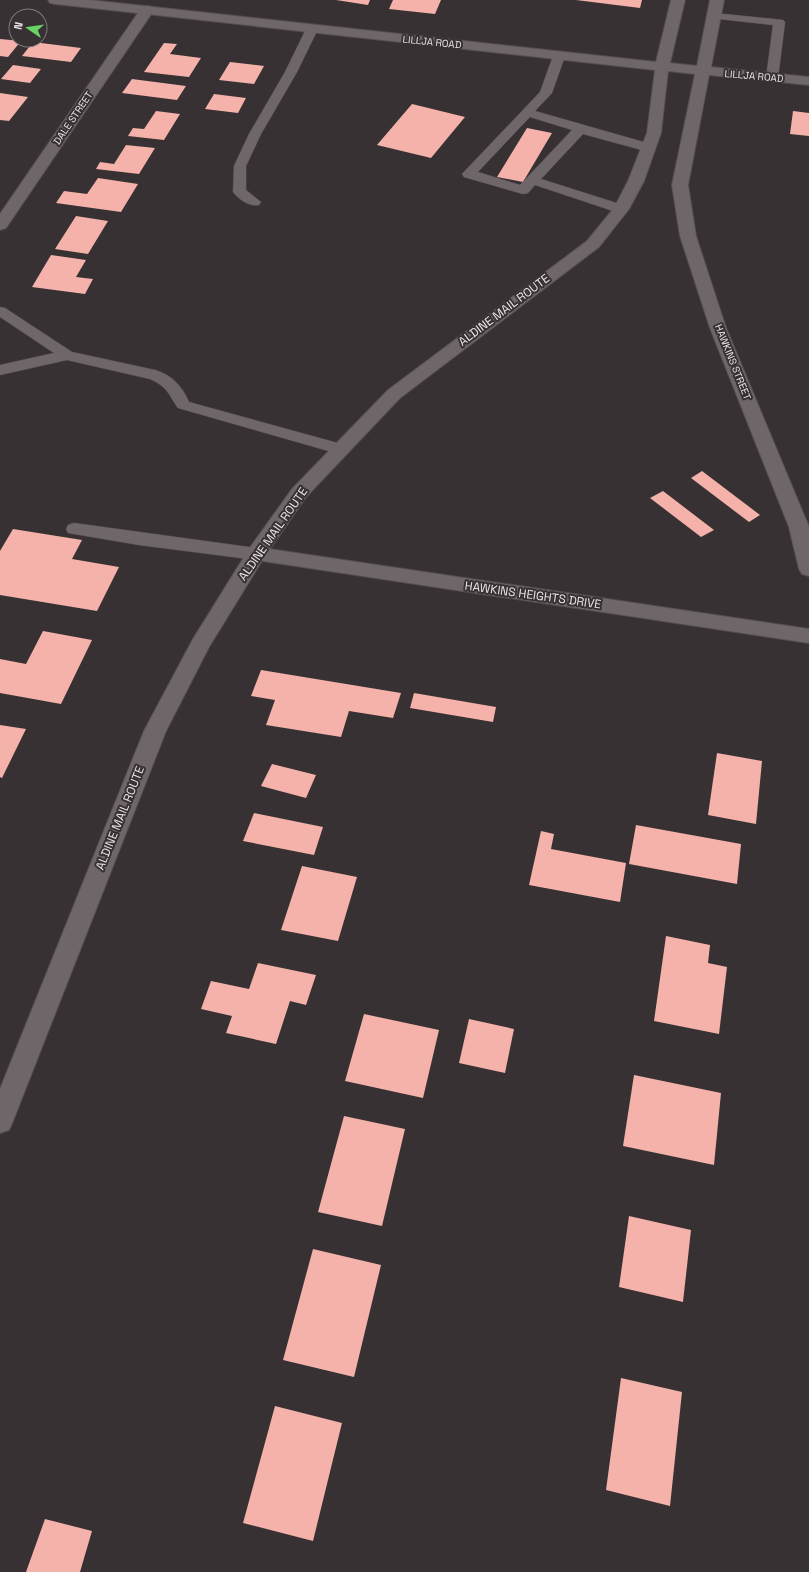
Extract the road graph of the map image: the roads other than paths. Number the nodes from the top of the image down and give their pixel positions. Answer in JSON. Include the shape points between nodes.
{"nodes":[{"id":1,"x":55,"y":0,"type":"edge"},
{"id":2,"x":678,"y":0,"type":"edge"},
{"id":3,"x":717,"y":0,"type":"edge"},
{"id":4,"x":147,"y":10,"type":"junction"},
{"id":5,"x":714,"y":16,"type":"junction"},
{"id":6,"x":312,"y":28,"type":"junction"},
{"id":7,"x":559,"y":56,"type":"junction"},
{"id":8,"x":662,"y":66,"type":"junction"},
{"id":9,"x":703,"y":71,"type":"junction"},
{"id":10,"x":772,"y":78,"type":"junction"},
{"id":11,"x":809,"y":81,"type":"edge"},
{"id":12,"x":528,"y":113,"type":"junction"},
{"id":13,"x":580,"y":129,"type":"junction"},
{"id":14,"x":649,"y":148,"type":"junction"},
{"id":15,"x":532,"y":180,"type":"junction"},
{"id":16,"x":254,"y":202,"type":"dead end"},
{"id":17,"x":621,"y":209,"type":"junction"},
{"id":18,"x":0,"y":225,"type":"edge"},
{"id":19,"x":0,"y":311,"type":"edge"},
{"id":20,"x":67,"y":355,"type":"junction"},
{"id":21,"x":0,"y":370,"type":"edge"},
{"id":22,"x":339,"y":449,"type":"junction"},
{"id":23,"x":74,"y":529,"type":"dead end"},
{"id":24,"x":256,"y":554,"type":"junction"},
{"id":25,"x":809,"y":569,"type":"edge"},
{"id":26,"x":809,"y":636,"type":"edge"},
{"id":27,"x":0,"y":1122,"type":"edge"}],
"edges":[{"from":1,"to":4,"type":"main road","name":"LILLJA ROAD"},
{"from":2,"to":8,"type":"main road","name":"ALDINE MAIL ROUTE"},
{"from":3,"to":5,"type":"main road"},
{"from":4,"to":6,"type":"main road","name":"LILLJA ROAD"},
{"from":4,"to":18,"type":"main road","name":"DALE STREET"},
{"from":5,"to":9,"type":"main road"},
{"from":5,"to":10,"type":"lane","via":[[778,22]]},
{"from":6,"to":7,"type":"main road","name":"LILLJA ROAD"},
{"from":6,"to":16,"type":"lane","via":[[240,166],[240,192]]},
{"from":7,"to":8,"type":"main road","name":"LILLJA ROAD"},
{"from":7,"to":12,"type":"lane","via":[[546,93]]},
{"from":8,"to":9,"type":"main road","name":"LILLJA ROAD"},
{"from":8,"to":14,"type":"main road","name":"ALDINE MAIL ROUTE","via":[[654,133]]},
{"from":9,"to":10,"type":"main road","name":"LILLJA ROAD"},
{"from":9,"to":25,"type":"main road","name":"HAWKINS STREET","via":[[680,185],[688,236],[718,328],[799,527]]},
{"from":10,"to":11,"type":"main road","name":"LILLJA ROAD"},
{"from":12,"to":13,"type":"lane"},
{"from":12,"to":15,"type":"lane","via":[[469,174],[523,190]]},
{"from":13,"to":14,"type":"lane"},
{"from":13,"to":15,"type":"lane"},
{"from":14,"to":17,"type":"main road","name":"ALDINE MAIL ROUTE"},
{"from":15,"to":17,"type":"lane"},
{"from":17,"to":22,"type":"main road","name":"ALDINE MAIL ROUTE","via":[[593,244],[394,394]]},
{"from":19,"to":20,"type":"lane"},
{"from":20,"to":21,"type":"lane"},
{"from":20,"to":22,"type":"lane","via":[[155,375],[169,381],[184,405]]},
{"from":22,"to":24,"type":"main road","name":"ALDINE MAIL ROUTE","via":[[300,493]]},
{"from":23,"to":24,"type":"lane"},
{"from":24,"to":26,"type":"main road","name":"HAWKINS HEIGHTS DRIVE"},
{"from":24,"to":27,"type":"main road","name":"ALDINE MAIL ROUTE","via":[[200,644],[155,731]]}]}
